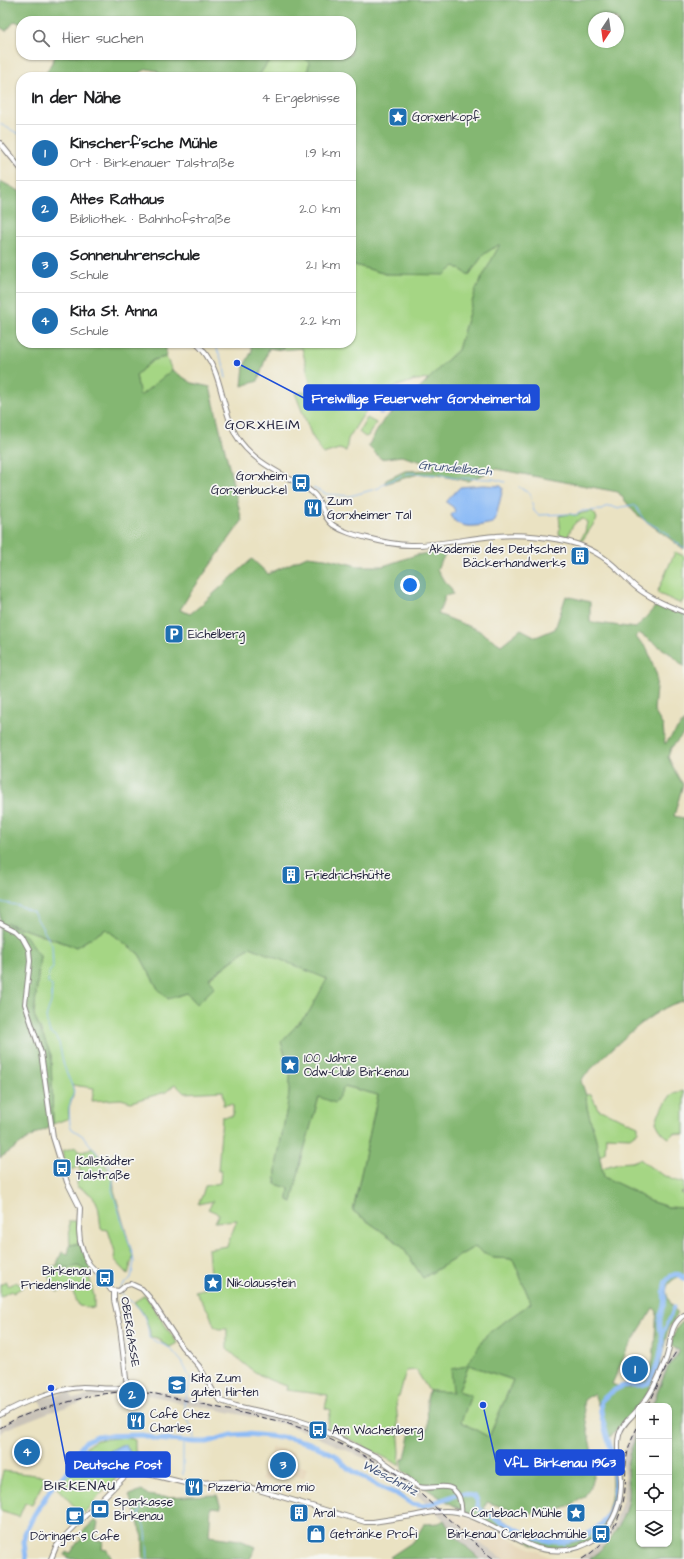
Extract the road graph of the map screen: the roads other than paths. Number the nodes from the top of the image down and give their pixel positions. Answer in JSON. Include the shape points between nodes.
{"nodes":[{"id":1,"x":0,"y":143,"type":"edge"},
{"id":2,"x":16,"y":164,"type":"edge"},
{"id":3,"x":201,"y":348,"type":"edge"},
{"id":4,"x":684,"y":612,"type":"edge"},
{"id":5,"x":0,"y":922,"type":"edge"},
{"id":6,"x":118,"y":1290,"type":"junction"},
{"id":7,"x":684,"y":1314,"type":"edge"},
{"id":8,"x":643,"y":1403,"type":"edge"},
{"id":9,"x":636,"y":1412,"type":"edge"},
{"id":10,"x":0,"y":1415,"type":"edge"},
{"id":11,"x":460,"y":1500,"type":"junction"},
{"id":12,"x":459,"y":1512,"type":"junction"},
{"id":13,"x":51,"y":1559,"type":"edge"}],
"edges":[{"from":1,"to":2,"type":"main road"},
{"from":3,"to":4,"type":"main road","via":[[216,373],[229,421],[236,436],[254,457],[314,494],[327,520],[342,530],[400,545],[423,545],[510,535],[577,544],[599,554],[644,593]]},
{"from":5,"to":6,"type":"main road","name":"OBERGASSE","via":[[16,931],[29,950],[25,1004],[41,1053],[53,1137],[67,1182],[80,1208],[80,1241],[88,1262],[109,1289]]},
{"from":6,"to":10,"type":"main road","name":"OBERGASSE","via":[[113,1298],[120,1327],[126,1387],[81,1387],[32,1399]]},
{"from":6,"to":11,"type":"main road","via":[[128,1284],[134,1284],[144,1292],[182,1347],[199,1366],[221,1401],[290,1418],[322,1430],[380,1460],[419,1487],[444,1486],[455,1491]]},
{"from":7,"to":8,"type":"main road","via":[[673,1327],[666,1358]]},
{"from":9,"to":12,"type":"main road","via":[[624,1425],[618,1443],[621,1477],[616,1513],[601,1537],[591,1544],[580,1550],[563,1553],[545,1551]]},
{"from":11,"to":12,"type":"main road"},
{"from":11,"to":12,"type":"main road","via":[[462,1508]]},
{"from":12,"to":13,"type":"main road","via":[[434,1512],[365,1522],[232,1482],[185,1483],[134,1472],[126,1475],[65,1536]]}]}
